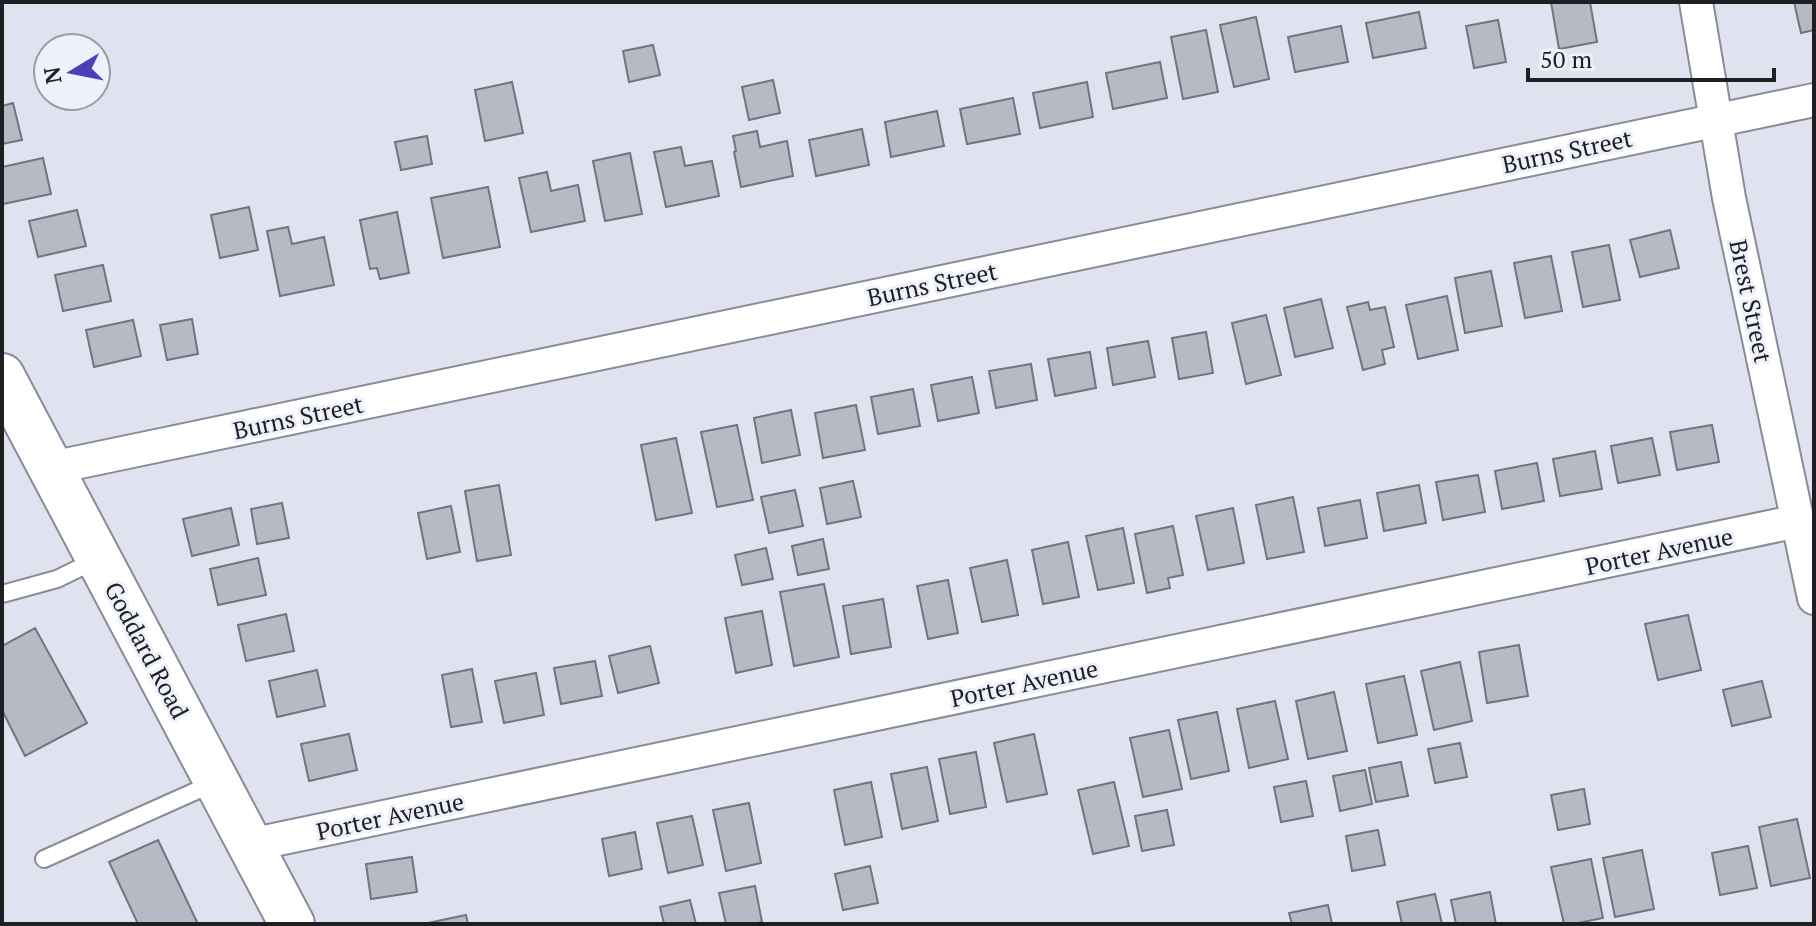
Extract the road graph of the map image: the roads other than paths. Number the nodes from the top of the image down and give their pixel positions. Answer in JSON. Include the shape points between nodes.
{"nodes":[{"id":1,"x":1696,"y":2,"type":"edge"},
{"id":2,"x":1814,"y":100,"type":"edge"},
{"id":3,"x":1716,"y":119,"type":"junction"},
{"id":4,"x":2,"y":376,"type":"edge"},
{"id":5,"x":51,"y":468,"type":"junction"},
{"id":6,"x":1798,"y":521,"type":"junction"},
{"id":7,"x":99,"y":558,"type":"junction"},
{"id":8,"x":2,"y":594,"type":"edge"},
{"id":9,"x":1814,"y":598,"type":"edge"},
{"id":10,"x":217,"y":782,"type":"junction"},
{"id":11,"x":250,"y":845,"type":"junction"},
{"id":12,"x":44,"y":859,"type":"dead end"},
{"id":13,"x":292,"y":924,"type":"edge"}],
"edges":[{"from":1,"to":3,"type":"street","name":"Brest Street"},
{"from":2,"to":3,"type":"street","name":"Burns Street"},
{"from":3,"to":5,"type":"street","name":"Burns Street"},
{"from":3,"to":6,"type":"street","name":"Brest Street"},
{"from":4,"to":5,"type":"street","name":"Goddard Road"},
{"from":5,"to":7,"type":"street","name":"Goddard Road"},
{"from":6,"to":9,"type":"street","name":"Brest Street"},
{"from":6,"to":11,"type":"street","name":"Porter Avenue"},
{"from":7,"to":8,"type":"lane","via":[[57,579]]},
{"from":7,"to":10,"type":"street","name":"Goddard Road"},
{"from":10,"to":11,"type":"street","name":"Goddard Road"},
{"from":10,"to":12,"type":"lane"},
{"from":11,"to":13,"type":"street","name":"Goddard Road"}]}
